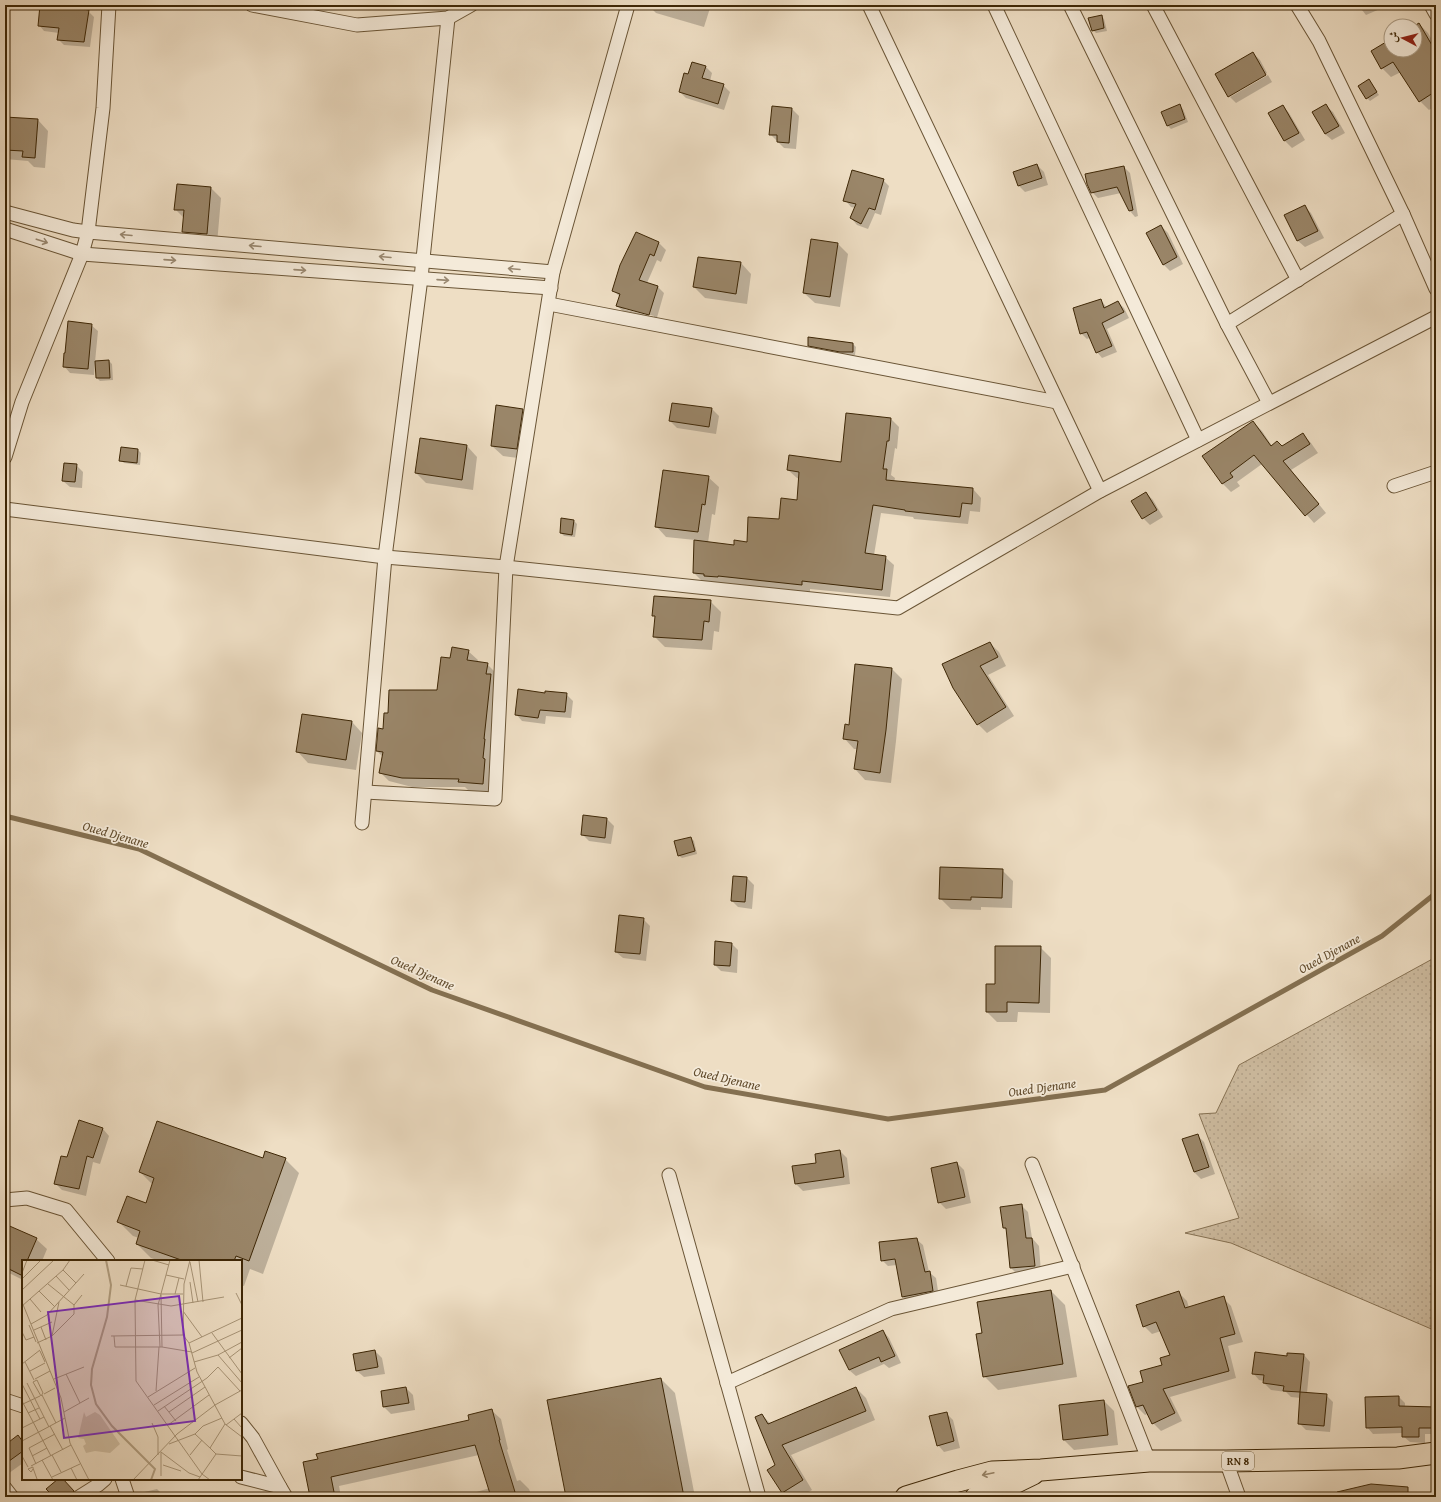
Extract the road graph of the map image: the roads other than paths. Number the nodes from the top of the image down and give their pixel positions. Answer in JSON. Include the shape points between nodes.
{"nodes":[{"id":1,"x":109,"y":5,"type":"edge"},
{"id":2,"x":252,"y":5,"type":"edge"},
{"id":3,"x":471,"y":5,"type":"edge"},
{"id":4,"x":628,"y":5,"type":"edge"},
{"id":5,"x":869,"y":5,"type":"edge"},
{"id":6,"x":994,"y":5,"type":"edge"},
{"id":7,"x":1070,"y":5,"type":"edge"},
{"id":8,"x":1153,"y":5,"type":"edge"},
{"id":9,"x":1296,"y":5,"type":"edge"},
{"id":10,"x":1431,"y":5,"type":"edge"},
{"id":11,"x":1436,"y":14,"type":"edge"},
{"id":12,"x":448,"y":18,"type":"junction"},
{"id":13,"x":5,"y":212,"type":"edge"},
{"id":14,"x":1404,"y":214,"type":"junction"},
{"id":15,"x":5,"y":229,"type":"edge"},
{"id":16,"x":88,"y":232,"type":"junction"},
{"id":17,"x":82,"y":254,"type":"junction"},
{"id":18,"x":423,"y":261,"type":"junction"},
{"id":19,"x":553,"y":272,"type":"junction"},
{"id":20,"x":421,"y":278,"type":"junction"},
{"id":21,"x":1298,"y":280,"type":"junction"},
{"id":22,"x":551,"y":288,"type":"junction"},
{"id":23,"x":1436,"y":289,"type":"edge"},
{"id":24,"x":548,"y":304,"type":"junction"},
{"id":25,"x":1436,"y":317,"type":"edge"},
{"id":26,"x":1227,"y":324,"type":"junction"},
{"id":27,"x":1057,"y":402,"type":"junction"},
{"id":28,"x":1269,"y":403,"type":"junction"},
{"id":29,"x":1198,"y":440,"type":"junction"},
{"id":30,"x":5,"y":457,"type":"edge"},
{"id":31,"x":1436,"y":472,"type":"edge"},
{"id":32,"x":1394,"y":486,"type":"dead end"},
{"id":33,"x":1100,"y":491,"type":"junction"},
{"id":34,"x":5,"y":509,"type":"edge"},
{"id":35,"x":385,"y":557,"type":"junction"},
{"id":36,"x":506,"y":567,"type":"junction"},
{"id":37,"x":365,"y":792,"type":"junction"},
{"id":38,"x":362,"y":823,"type":"dead end"},
{"id":39,"x":1032,"y":1164,"type":"dead end"},
{"id":40,"x":669,"y":1175,"type":"dead end"},
{"id":41,"x":5,"y":1200,"type":"edge"},
{"id":42,"x":107,"y":1260,"type":"edge"},
{"id":43,"x":1073,"y":1266,"type":"junction"},
{"id":44,"x":727,"y":1383,"type":"junction"},
{"id":45,"x":5,"y":1400,"type":"edge"},
{"id":46,"x":22,"y":1406,"type":"edge"},
{"id":47,"x":242,"y":1424,"type":"edge"},
{"id":48,"x":1436,"y":1453,"type":"edge"},
{"id":49,"x":1149,"y":1461,"type":"junction"},
{"id":50,"x":1226,"y":1461,"type":"junction"},
{"id":51,"x":1041,"y":1470,"type":"junction"},
{"id":52,"x":242,"y":1477,"type":"edge"},
{"id":53,"x":104,"y":1480,"type":"edge"},
{"id":54,"x":122,"y":1480,"type":"edge"},
{"id":55,"x":5,"y":1488,"type":"edge"},
{"id":56,"x":283,"y":1492,"type":"edge"},
{"id":57,"x":12,"y":1497,"type":"edge"},
{"id":58,"x":79,"y":1497,"type":"edge"},
{"id":59,"x":128,"y":1497,"type":"edge"},
{"id":60,"x":759,"y":1497,"type":"edge"},
{"id":61,"x":906,"y":1497,"type":"edge"},
{"id":62,"x":976,"y":1497,"type":"edge"},
{"id":63,"x":1239,"y":1497,"type":"edge"}],
"edges":[{"from":1,"to":16,"type":"street","via":[[103,108]]},
{"from":2,"to":12,"type":"street","via":[[357,25]]},
{"from":3,"to":12,"type":"street"},
{"from":4,"to":19,"type":"street"},
{"from":5,"to":27,"type":"street"},
{"from":6,"to":29,"type":"street"},
{"from":7,"to":26,"type":"street"},
{"from":8,"to":21,"type":"street"},
{"from":9,"to":14,"type":"street","via":[[1319,41]]},
{"from":10,"to":11,"type":"street"},
{"from":12,"to":18,"type":"street"},
{"from":13,"to":16,"type":"street"},
{"from":14,"to":21,"type":"street"},
{"from":14,"to":23,"type":"street"},
{"from":15,"to":17,"type":"street","one_way":true},
{"from":16,"to":17,"type":"street"},
{"from":18,"to":16,"type":"street","one_way":true},
{"from":17,"to":20,"type":"street","one_way":true},
{"from":17,"to":30,"type":"street","via":[[22,402]]},
{"from":19,"to":18,"type":"street","one_way":true},
{"from":18,"to":20,"type":"street"},
{"from":19,"to":22,"type":"street"},
{"from":20,"to":22,"type":"street","one_way":true},
{"from":20,"to":35,"type":"street"},
{"from":21,"to":26,"type":"street"},
{"from":22,"to":24,"type":"street"},
{"from":24,"to":27,"type":"street"},
{"from":24,"to":36,"type":"street"},
{"from":25,"to":28,"type":"street"},
{"from":26,"to":28,"type":"street"},
{"from":27,"to":33,"type":"street"},
{"from":28,"to":29,"type":"street"},
{"from":29,"to":33,"type":"street"},
{"from":31,"to":32,"type":"street"},
{"from":33,"to":36,"type":"street","via":[[898,608]]},
{"from":34,"to":35,"type":"street"},
{"from":35,"to":36,"type":"street"},
{"from":35,"to":37,"type":"street"},
{"from":36,"to":37,"type":"street","via":[[495,799]]},
{"from":37,"to":38,"type":"street"},
{"from":39,"to":43,"type":"street"},
{"from":40,"to":44,"type":"street"},
{"from":41,"to":42,"type":"street","via":[[27,1198],[66,1210]]},
{"from":43,"to":44,"type":"street","via":[[891,1310]]},
{"from":43,"to":49,"type":"street"},
{"from":44,"to":60,"type":"street"},
{"from":45,"to":46,"type":"street"},
{"from":47,"to":56,"type":"street","via":[[253,1438]]},
{"from":48,"to":50,"type":"main road","number":"RN 8","via":[[1398,1458]]},
{"from":49,"to":50,"type":"main road","number":"RN 8"},
{"from":49,"to":51,"type":"main road","number":"RN 8"},
{"from":50,"to":63,"type":"street"},
{"from":51,"to":61,"type":"main road","number":"RN 8","one_way":true,"via":[[992,1472]]},
{"from":51,"to":62,"type":"main road","number":"RN 8","via":[[996,1492]]},
{"from":52,"to":56,"type":"street"},
{"from":53,"to":58,"type":"street"},
{"from":54,"to":59,"type":"street"},
{"from":55,"to":57,"type":"street"}]}
